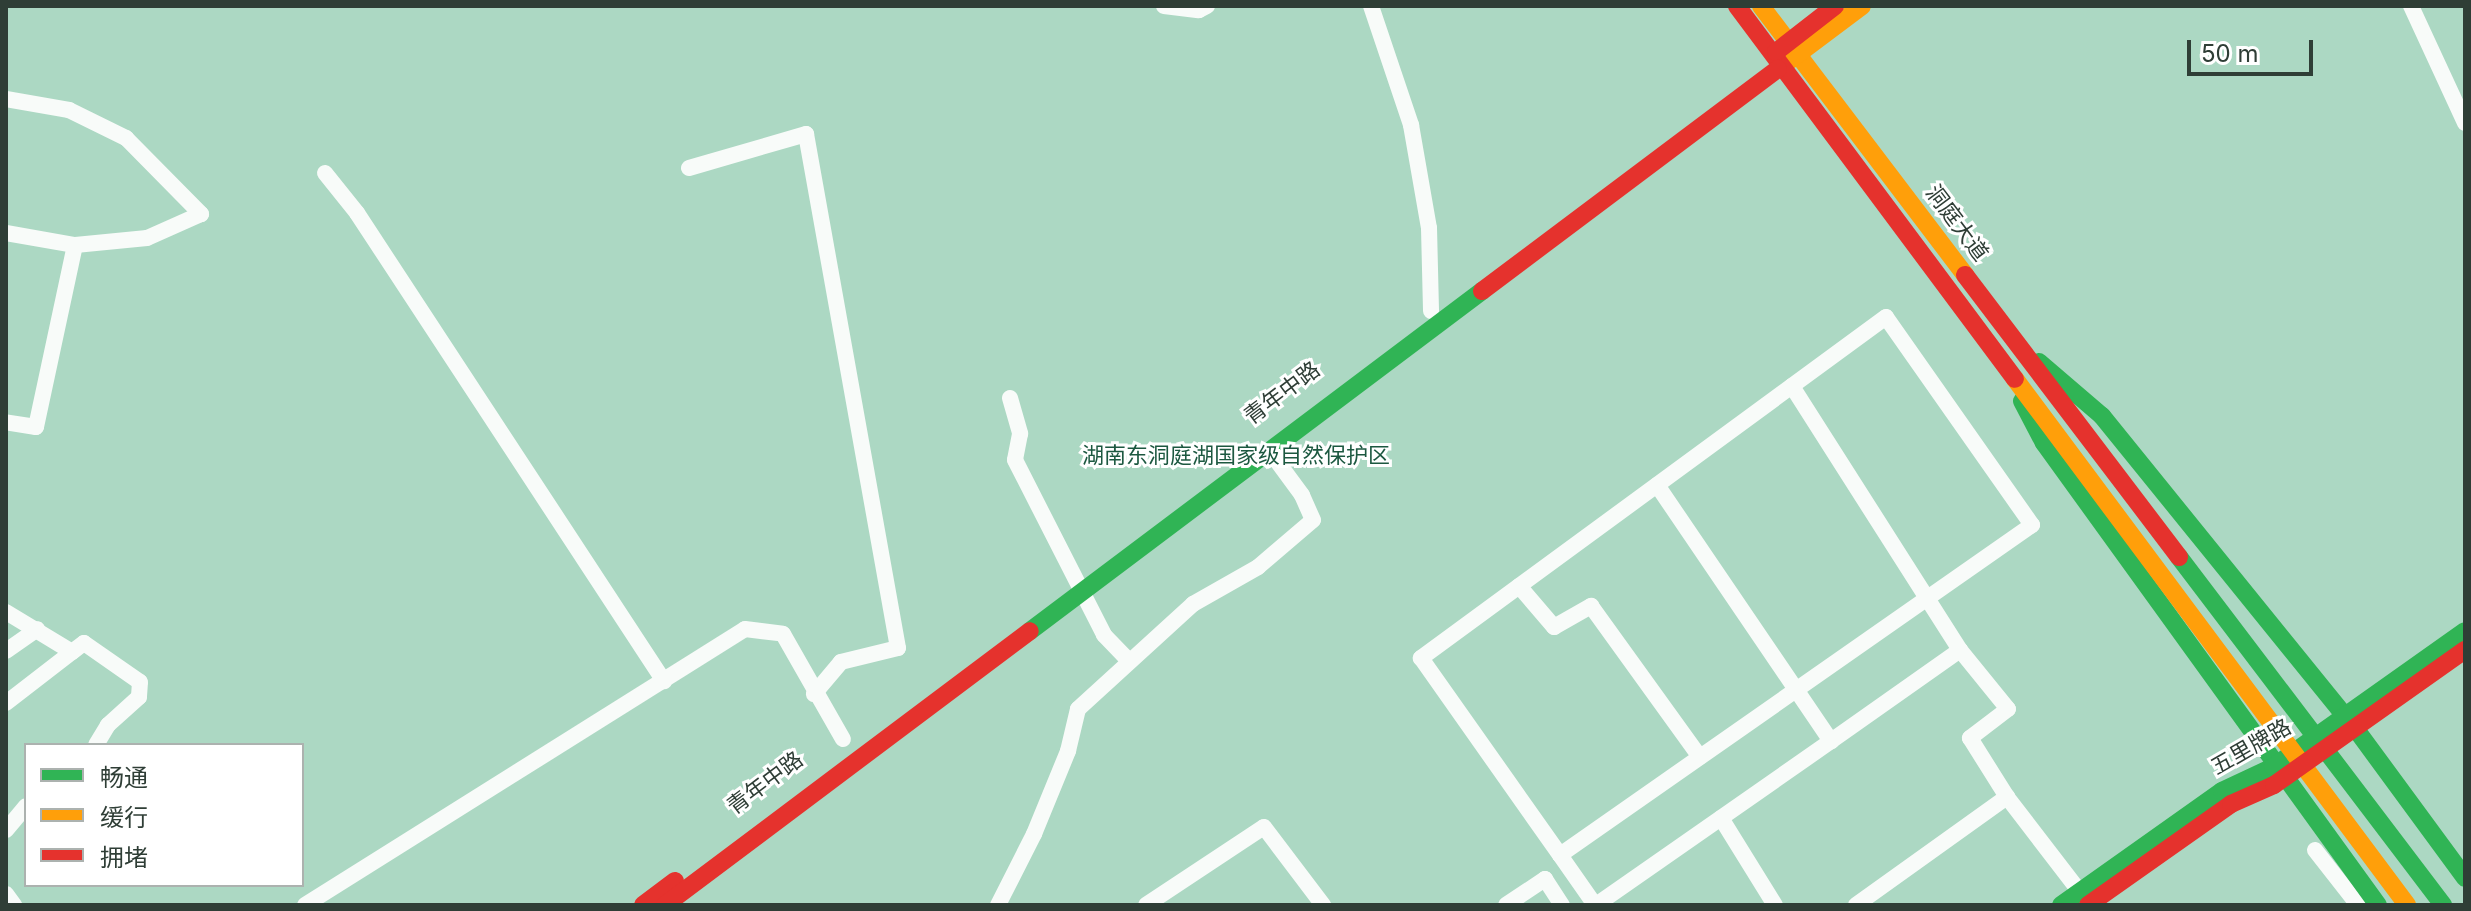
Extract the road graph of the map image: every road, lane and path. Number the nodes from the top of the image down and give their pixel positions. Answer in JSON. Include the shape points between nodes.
{"nodes":[{"id":1,"x":1164,"y":6,"type":"edge"},
{"id":2,"x":1207,"y":6,"type":"edge"},
{"id":3,"x":1371,"y":6,"type":"edge"},
{"id":4,"x":1737,"y":6,"type":"edge"},
{"id":5,"x":1761,"y":6,"type":"edge"},
{"id":6,"x":1835,"y":6,"type":"edge"},
{"id":7,"x":1862,"y":6,"type":"edge"},
{"id":8,"x":2411,"y":6,"type":"edge"},
{"id":9,"x":1786,"y":53,"type":"junction"},
{"id":10,"x":6,"y":99,"type":"edge"},
{"id":11,"x":2465,"y":121,"type":"edge"},
{"id":12,"x":689,"y":168,"type":"dead end"},
{"id":13,"x":325,"y":173,"type":"dead end"},
{"id":14,"x":6,"y":233,"type":"edge"},
{"id":15,"x":75,"y":245,"type":"junction"},
{"id":16,"x":1431,"y":311,"type":"junction"},
{"id":17,"x":2020,"y":347,"type":"junction"},
{"id":18,"x":2006,"y":368,"type":"junction"},
{"id":19,"x":1792,"y":386,"type":"junction"},
{"id":20,"x":1010,"y":398,"type":"dead end"},
{"id":21,"x":6,"y":422,"type":"edge"},
{"id":22,"x":1269,"y":450,"type":"junction"},
{"id":23,"x":1657,"y":485,"type":"junction"},
{"id":24,"x":1078,"y":585,"type":"junction"},
{"id":25,"x":1519,"y":586,"type":"junction"},
{"id":26,"x":1931,"y":598,"type":"junction"},
{"id":27,"x":6,"y":612,"type":"edge"},
{"id":28,"x":37,"y":629,"type":"junction"},
{"id":29,"x":2465,"y":631,"type":"edge"},
{"id":30,"x":1960,"y":650,"type":"junction"},
{"id":31,"x":2465,"y":650,"type":"edge"},
{"id":32,"x":6,"y":651,"type":"edge"},
{"id":33,"x":72,"y":652,"type":"junction"},
{"id":34,"x":1129,"y":661,"type":"junction"},
{"id":35,"x":664,"y":681,"type":"junction"},
{"id":36,"x":1797,"y":689,"type":"junction"},
{"id":37,"x":814,"y":694,"type":"junction"},
{"id":38,"x":6,"y":703,"type":"edge"},
{"id":39,"x":2350,"y":722,"type":"junction"},
{"id":40,"x":843,"y":739,"type":"dead end"},
{"id":41,"x":1831,"y":741,"type":"junction"},
{"id":42,"x":97,"y":743,"type":"edge"},
{"id":43,"x":1700,"y":757,"type":"junction"},
{"id":44,"x":2279,"y":769,"type":"junction"},
{"id":45,"x":2007,"y":797,"type":"junction"},
{"id":46,"x":24,"y":808,"type":"edge"},
{"id":47,"x":1721,"y":818,"type":"junction"},
{"id":48,"x":6,"y":830,"type":"edge"},
{"id":49,"x":2315,"y":850,"type":"dead end"},
{"id":50,"x":1560,"y":855,"type":"junction"},
{"id":51,"x":2465,"y":878,"type":"edge"},
{"id":52,"x":6,"y":894,"type":"edge"},
{"id":53,"x":2084,"y":898,"type":"edge"},
{"id":54,"x":14,"y":905,"type":"edge"},
{"id":55,"x":305,"y":905,"type":"edge"},
{"id":56,"x":643,"y":905,"type":"edge"},
{"id":57,"x":665,"y":905,"type":"edge"},
{"id":58,"x":998,"y":905,"type":"edge"},
{"id":59,"x":1146,"y":905,"type":"edge"},
{"id":60,"x":1323,"y":905,"type":"edge"},
{"id":61,"x":1506,"y":905,"type":"edge"},
{"id":62,"x":1562,"y":905,"type":"edge"},
{"id":63,"x":1595,"y":905,"type":"edge"},
{"id":64,"x":1775,"y":905,"type":"edge"},
{"id":65,"x":1856,"y":905,"type":"edge"},
{"id":66,"x":2061,"y":905,"type":"edge"},
{"id":67,"x":2358,"y":905,"type":"edge"},
{"id":68,"x":2378,"y":905,"type":"edge"},
{"id":69,"x":2407,"y":905,"type":"edge"},
{"id":70,"x":2443,"y":905,"type":"edge"}],
"edges":[{"from":1,"to":2,"type":"street"},
{"from":3,"to":16,"type":"street","via":[[1411,125],[1429,228]]},
{"from":4,"to":9,"type":"main road","name":"洞庭大道"},
{"from":5,"to":9,"type":"main road","name":"洞庭大道"},
{"from":6,"to":9,"type":"main road","name":"青年中路"},
{"from":7,"to":9,"type":"main road","name":"青年中路"},
{"from":8,"to":11,"type":"street"},
{"from":9,"to":16,"type":"main road","name":"青年中路"},
{"from":9,"to":17,"type":"main road","name":"洞庭大道"},
{"from":9,"to":18,"type":"main road","name":"洞庭大道"},
{"from":9,"to":22,"type":"main road"},
{"from":10,"to":15,"type":"street","via":[[69,110],[126,138],[201,214],[147,238]]},
{"from":12,"to":37,"type":"street","via":[[806,134],[898,648],[841,662]]},
{"from":13,"to":35,"type":"street","via":[[357,213]]},
{"from":14,"to":15,"type":"street"},
{"from":15,"to":21,"type":"street","via":[[36,427]]},
{"from":16,"to":24,"type":"main road","name":"青年中路"},
{"from":17,"to":39,"type":"main road","via":[[2102,416]]},
{"from":17,"to":70,"type":"main road","name":"洞庭大道"},
{"from":18,"to":44,"type":"main road","via":[[2044,443]]},
{"from":18,"to":69,"type":"main road","name":"洞庭大道"},
{"from":19,"to":23,"type":"street"},
{"from":19,"to":26,"type":"street"},
{"from":19,"to":26,"type":"street","via":[[1886,317],[2032,525]]},
{"from":20,"to":24,"type":"street","via":[[1020,434],[1015,460]]},
{"from":22,"to":24,"type":"main road"},
{"from":22,"to":34,"type":"street","via":[[1313,520],[1258,567],[1193,604]]},
{"from":23,"to":25,"type":"street"},
{"from":23,"to":36,"type":"street"},
{"from":24,"to":34,"type":"street","via":[[1104,635]]},
{"from":24,"to":56,"type":"main road","name":"青年中路"},
{"from":24,"to":57,"type":"main road"},
{"from":25,"to":43,"type":"street","via":[[1554,627],[1591,606]]},
{"from":25,"to":50,"type":"street","via":[[1421,658]]},
{"from":26,"to":30,"type":"street"},
{"from":26,"to":36,"type":"street"},
{"from":27,"to":28,"type":"street"},
{"from":28,"to":32,"type":"street"},
{"from":28,"to":33,"type":"street"},
{"from":29,"to":39,"type":"main road","name":"五里牌路"},
{"from":30,"to":41,"type":"street"},
{"from":30,"to":45,"type":"street","via":[[2008,709],[1970,738]]},
{"from":31,"to":39,"type":"main road","name":"五里牌路"},
{"from":33,"to":38,"type":"street"},
{"from":33,"to":42,"type":"street","via":[[84,643],[140,682],[139,697],[108,725]]},
{"from":34,"to":58,"type":"street","via":[[1078,709],[1068,751]]},
{"from":35,"to":37,"type":"street","via":[[745,629],[783,634]]},
{"from":35,"to":55,"type":"street"},
{"from":36,"to":41,"type":"street"},
{"from":36,"to":43,"type":"street"},
{"from":37,"to":40,"type":"street"},
{"from":39,"to":44,"type":"main road","name":"五里牌路"},
{"from":39,"to":51,"type":"main road"},
{"from":41,"to":47,"type":"street"},
{"from":43,"to":50,"type":"street"},
{"from":44,"to":53,"type":"main road","name":"五里牌路"},
{"from":44,"to":53,"type":"main road","name":"五里牌路","via":[[2222,791]]},
{"from":44,"to":68,"type":"main road"},
{"from":45,"to":53,"type":"street"},
{"from":45,"to":65,"type":"street"},
{"from":46,"to":48,"type":"street"},
{"from":47,"to":63,"type":"street"},
{"from":47,"to":64,"type":"street"},
{"from":49,"to":67,"type":"street"},
{"from":50,"to":63,"type":"street"},
{"from":52,"to":54,"type":"street"},
{"from":53,"to":66,"type":"main road","name":"五里牌路"},
{"from":59,"to":60,"type":"street","via":[[1264,827]]},
{"from":61,"to":62,"type":"street","via":[[1545,879]]}]}
